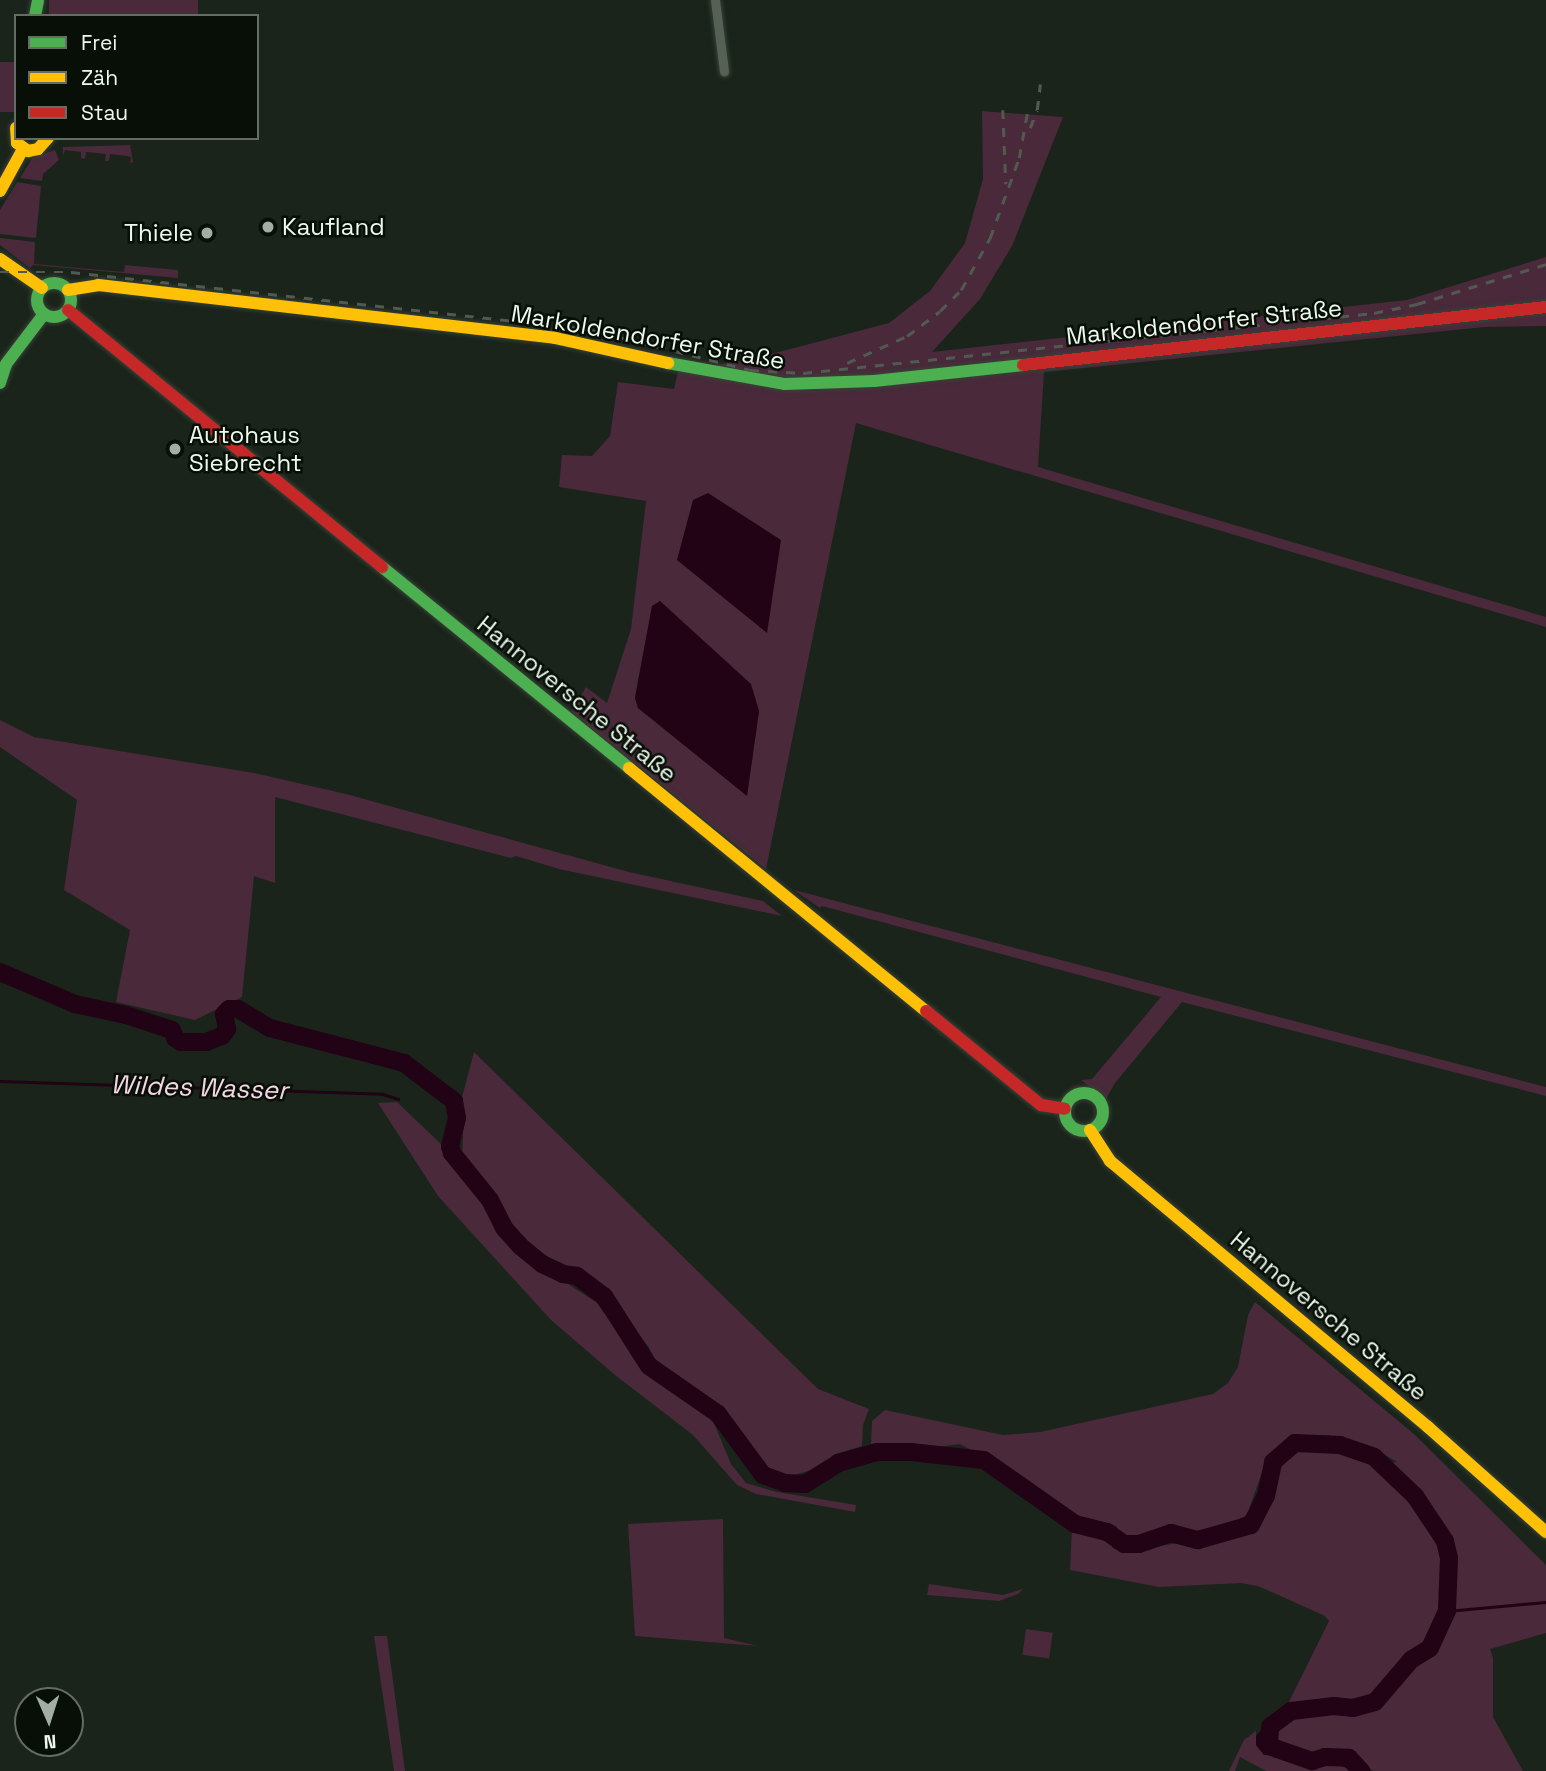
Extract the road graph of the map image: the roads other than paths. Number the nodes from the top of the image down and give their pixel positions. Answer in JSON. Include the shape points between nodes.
{"nodes":[{"id":1,"x":715,"y":0,"type":"edge"},
{"id":2,"x":724,"y":71,"type":"dead end"},
{"id":3,"x":16,"y":140,"type":"edge"},
{"id":4,"x":46,"y":140,"type":"edge"},
{"id":5,"x":23,"y":149,"type":"junction"},
{"id":6,"x":0,"y":191,"type":"edge"},
{"id":7,"x":0,"y":260,"type":"edge"},
{"id":8,"x":42,"y":288,"type":"junction"},
{"id":9,"x":68,"y":290,"type":"junction"},
{"id":10,"x":1546,"y":301,"type":"edge"},
{"id":11,"x":1546,"y":307,"type":"edge"},
{"id":12,"x":1513,"y":309,"type":"junction"},
{"id":13,"x":68,"y":310,"type":"junction"},
{"id":14,"x":44,"y":314,"type":"junction"},
{"id":15,"x":0,"y":383,"type":"edge"},
{"id":16,"x":1065,"y":1110,"type":"junction"},
{"id":17,"x":1090,"y":1130,"type":"junction"},
{"id":18,"x":1543,"y":1528,"type":"edge"}],
"edges":[{"from":1,"to":2,"type":"street"},
{"from":3,"to":5,"type":"main road"},
{"from":4,"to":5,"type":"main road","via":[[38,149]]},
{"from":5,"to":6,"type":"main road"},
{"from":7,"to":8,"type":"main road"},
{"from":8,"to":9,"type":"main road","via":[[55,283]]},
{"from":8,"to":14,"type":"main road","via":[[37,300]]},
{"from":9,"to":12,"type":"main road","name":"Markoldendorfer Straße","via":[[98,285],[555,338],[785,384],[874,381]]},
{"from":9,"to":13,"type":"main road"},
{"from":10,"to":12,"type":"main road","name":"Markoldendorfer Straße"},
{"from":11,"to":12,"type":"main road","name":"Markoldendorfer Straße"},
{"from":13,"to":14,"type":"main road","via":[[58,316]]},
{"from":13,"to":16,"type":"main road","name":"Hannoversche Straße","via":[[1041,1105]]},
{"from":14,"to":15,"type":"main road","via":[[6,364]]},
{"from":16,"to":17,"type":"main road","name":"Hannoversche Straße","via":[[1070,1125]]},
{"from":16,"to":17,"type":"main road","via":[[1077,1094],[1096,1097],[1104,1112],[1100,1124]]},
{"from":17,"to":18,"type":"main road","name":"Hannoversche Straße","via":[[1110,1161]]}]}
